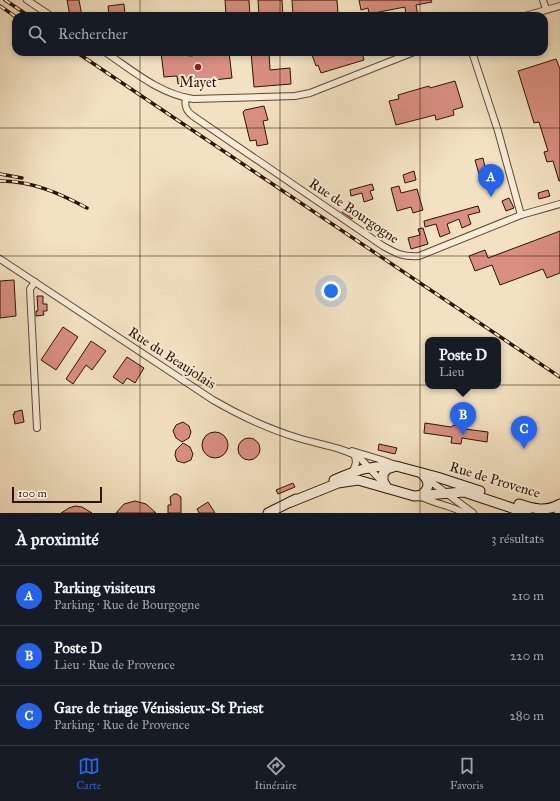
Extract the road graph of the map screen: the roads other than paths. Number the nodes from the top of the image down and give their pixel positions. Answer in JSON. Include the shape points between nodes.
{"nodes":[{"id":1,"x":27,"y":0,"type":"edge"},
{"id":2,"x":543,"y":0,"type":"edge"},
{"id":3,"x":560,"y":6,"type":"edge"},
{"id":4,"x":546,"y":9,"type":"junction"},
{"id":5,"x":45,"y":12,"type":"edge"},
{"id":6,"x":537,"y":12,"type":"edge"},
{"id":7,"x":111,"y":56,"type":"edge"},
{"id":8,"x":404,"y":56,"type":"edge"},
{"id":9,"x":473,"y":56,"type":"edge"},
{"id":10,"x":186,"y":98,"type":"junction"},
{"id":11,"x":560,"y":204,"type":"edge"},
{"id":12,"x":521,"y":215,"type":"junction"},
{"id":13,"x":0,"y":259,"type":"edge"},
{"id":14,"x":35,"y":282,"type":"junction"},
{"id":15,"x":37,"y":428,"type":"dead end"},
{"id":16,"x":344,"y":451,"type":"junction"},
{"id":17,"x":355,"y":455,"type":"junction"},
{"id":18,"x":396,"y":466,"type":"junction"},
{"id":19,"x":368,"y":467,"type":"junction"},
{"id":20,"x":353,"y":471,"type":"junction"},
{"id":21,"x":423,"y":475,"type":"junction"},
{"id":22,"x":386,"y":487,"type":"junction"},
{"id":23,"x":464,"y":492,"type":"junction"},
{"id":24,"x":445,"y":493,"type":"junction"},
{"id":25,"x":420,"y":496,"type":"junction"},
{"id":26,"x":291,"y":502,"type":"junction"},
{"id":27,"x":459,"y":504,"type":"junction"},
{"id":28,"x":560,"y":504,"type":"edge"},
{"id":29,"x":268,"y":513,"type":"edge"},
{"id":30,"x":464,"y":513,"type":"edge"},
{"id":31,"x":473,"y":513,"type":"edge"},
{"id":32,"x":527,"y":513,"type":"edge"}],
"edges":[{"from":1,"to":5,"type":"street"},
{"from":2,"to":4,"type":"street"},
{"from":3,"to":4,"type":"street"},
{"from":4,"to":6,"type":"street"},
{"from":7,"to":10,"type":"street","via":[[158,87]]},
{"from":8,"to":10,"type":"street","via":[[310,93],[295,96]]},
{"from":9,"to":12,"type":"street","via":[[498,131]]},
{"from":10,"to":12,"type":"street","name":"Rue de Bourgogne","via":[[185,107],[193,116],[399,255],[419,256]]},
{"from":11,"to":12,"type":"street","name":"Rue de Bourgogne"},
{"from":13,"to":14,"type":"street","name":"Rue du Beaujolais"},
{"from":14,"to":15,"type":"street","via":[[30,289]]},
{"from":14,"to":16,"type":"street","name":"Rue du Beaujolais","via":[[199,392],[231,410],[286,435]]},
{"from":16,"to":17,"type":"street","name":"Rue du Beaujolais"},
{"from":16,"to":18,"type":"street","name":"Rue du Beaujolais","via":[[357,452]]},
{"from":17,"to":19,"type":"street","name":"Rue du Beaujolais"},
{"from":17,"to":20,"type":"street","via":[[356,464]]},
{"from":18,"to":19,"type":"main road","name":"Rue de Provence"},
{"from":18,"to":21,"type":"main road","name":"Rue de Provence"},
{"from":18,"to":22,"type":"main road","via":[[391,466],[385,471],[382,478]]},
{"from":19,"to":20,"type":"main road","name":"Rue de Provence"},
{"from":19,"to":22,"type":"street","name":"Rue du Beaujolais"},
{"from":20,"to":26,"type":"main road","name":"Rue de Provence"},
{"from":21,"to":24,"type":"street"},
{"from":21,"to":25,"type":"main road","via":[[428,484]]},
{"from":21,"to":28,"type":"main road","name":"Rue de Provence","via":[[534,508],[549,509]]},
{"from":22,"to":25,"type":"main road","name":"Rue de Provence"},
{"from":22,"to":26,"type":"main road","name":"Rue de Provence","via":[[351,480]]},
{"from":23,"to":24,"type":"main road","name":"Rue de Provence"},
{"from":23,"to":27,"type":"street"},
{"from":23,"to":32,"type":"main road","name":"Rue de Provence"},
{"from":24,"to":25,"type":"main road","name":"Rue de Provence"},
{"from":24,"to":27,"type":"street"},
{"from":25,"to":30,"type":"street"},
{"from":26,"to":29,"type":"main road"},
{"from":27,"to":31,"type":"street"}]}
